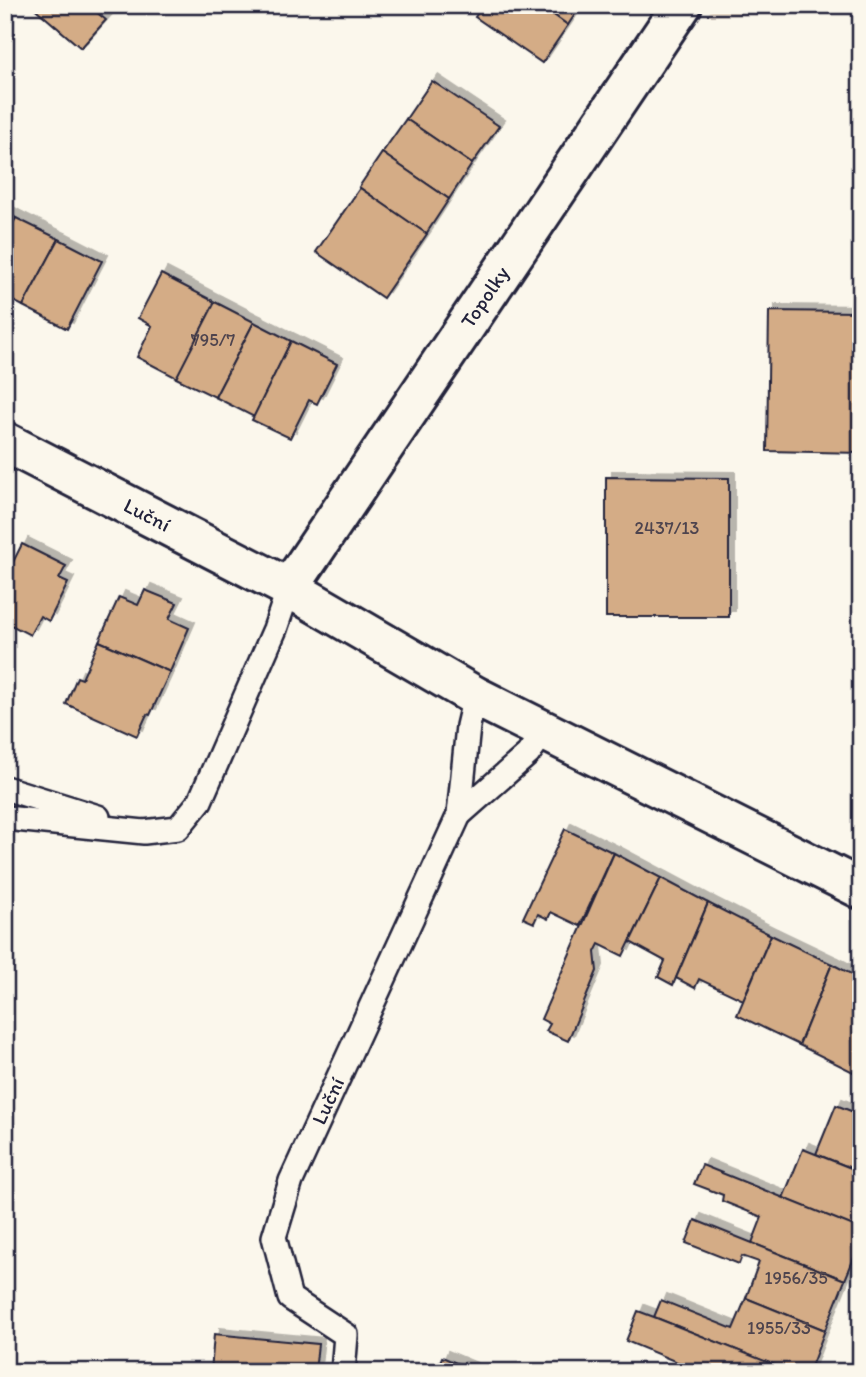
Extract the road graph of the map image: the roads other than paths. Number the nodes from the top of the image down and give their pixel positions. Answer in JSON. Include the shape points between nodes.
{"nodes":[{"id":1,"x":682,"y":5,"type":"edge"},
{"id":2,"x":5,"y":442,"type":"edge"},
{"id":3,"x":289,"y":589,"type":"junction"},
{"id":4,"x":475,"y":696,"type":"junction"},
{"id":5,"x":545,"y":730,"type":"junction"},
{"id":6,"x":5,"y":788,"type":"edge"},
{"id":7,"x":459,"y":815,"type":"junction"},
{"id":8,"x":5,"y":818,"type":"edge"},
{"id":9,"x":144,"y":832,"type":"junction"},
{"id":10,"x":861,"y":889,"type":"edge"},
{"id":11,"x":343,"y":1372,"type":"edge"}],
"edges":[{"from":1,"to":3,"type":"street","name":"Topolky"},
{"from":2,"to":3,"type":"street","name":"Luční"},
{"from":3,"to":4,"type":"street","name":"Luční"},
{"from":3,"to":9,"type":"lane","via":[[200,801],[178,828]]},
{"from":4,"to":5,"type":"street","name":"Luční"},
{"from":4,"to":7,"type":"lane","name":"Luční"},
{"from":5,"to":7,"type":"lane","name":"Luční","via":[[528,754]]},
{"from":5,"to":10,"type":"street","name":"Luční"},
{"from":6,"to":9,"type":"lane"},
{"from":7,"to":11,"type":"lane","name":"Luční","via":[[291,1181],[274,1237],[290,1298],[346,1335]]},
{"from":8,"to":9,"type":"lane"}]}
